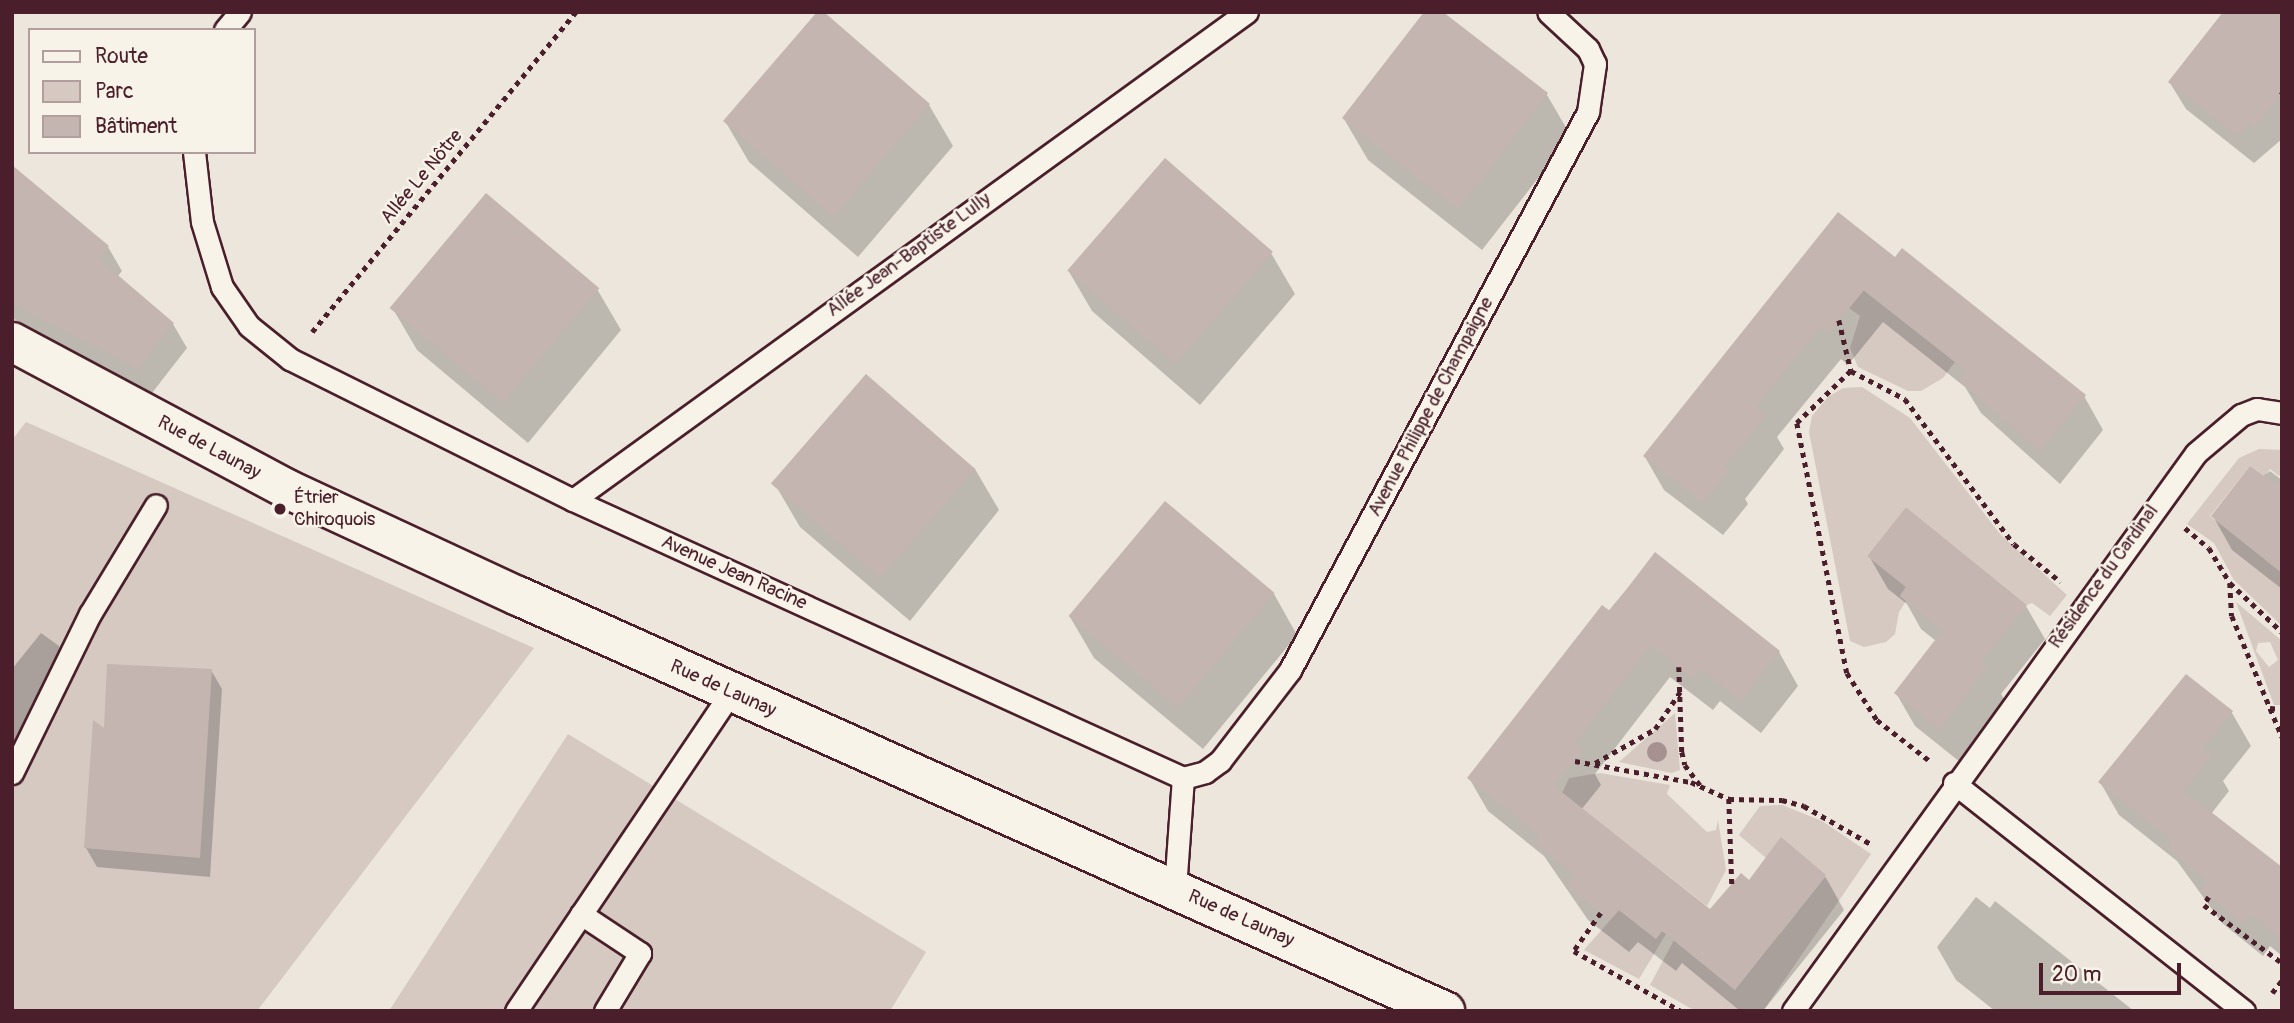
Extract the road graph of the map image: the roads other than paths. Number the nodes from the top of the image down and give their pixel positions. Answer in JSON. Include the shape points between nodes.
{"nodes":[{"id":1,"x":240,"y":12,"type":"edge"},
{"id":2,"x":1247,"y":12,"type":"edge"},
{"id":3,"x":1548,"y":12,"type":"edge"},
{"id":4,"x":227,"y":28,"type":"edge"},
{"id":5,"x":194,"y":154,"type":"edge"},
{"id":6,"x":12,"y":342,"type":"edge"},
{"id":7,"x":2282,"y":413,"type":"edge"},
{"id":8,"x":573,"y":500,"type":"junction"},
{"id":9,"x":156,"y":505,"type":"dead end"},
{"id":10,"x":731,"y":692,"type":"junction"},
{"id":11,"x":12,"y":773,"type":"edge"},
{"id":12,"x":1183,"y":778,"type":"junction"},
{"id":13,"x":1954,"y":783,"type":"junction"},
{"id":14,"x":1175,"y":889,"type":"junction"},
{"id":15,"x":581,"y":914,"type":"junction"},
{"id":16,"x":516,"y":1011,"type":"edge"},
{"id":17,"x":605,"y":1011,"type":"edge"},
{"id":18,"x":1444,"y":1011,"type":"edge"},
{"id":19,"x":1793,"y":1011,"type":"edge"},
{"id":20,"x":2244,"y":1011,"type":"edge"}],
"edges":[{"from":1,"to":4,"type":"lane"},
{"from":2,"to":8,"type":"lane","name":"Allée Jean-Baptiste Lully"},
{"from":3,"to":12,"type":"lane","name":"Avenue Philippe de Champaigne","via":[[1588,49],[1595,64],[1588,112],[1290,670],[1220,761],[1205,772]]},
{"from":5,"to":8,"type":"lane","name":"Avenue Jean Racine","via":[[202,222],[222,287],[249,326],[290,359]]},
{"from":6,"to":10,"type":"street","name":"Rue de Launay","via":[[287,489]]},
{"from":7,"to":13,"type":"lane","name":"Résidence du Cardinal","via":[[2257,410],[2224,427],[2196,453]]},
{"from":8,"to":12,"type":"lane","name":"Avenue Jean Racine"},
{"from":9,"to":11,"type":"lane","via":[[90,614]]},
{"from":10,"to":14,"type":"street","name":"Rue de Launay"},
{"from":10,"to":15,"type":"lane"},
{"from":12,"to":14,"type":"lane"},
{"from":13,"to":19,"type":"lane","name":"Résidence du Cardinal"},
{"from":13,"to":20,"type":"lane"},
{"from":14,"to":18,"type":"street","name":"Rue de Launay"},
{"from":15,"to":16,"type":"lane"},
{"from":15,"to":17,"type":"lane","via":[[640,953]]}]}
